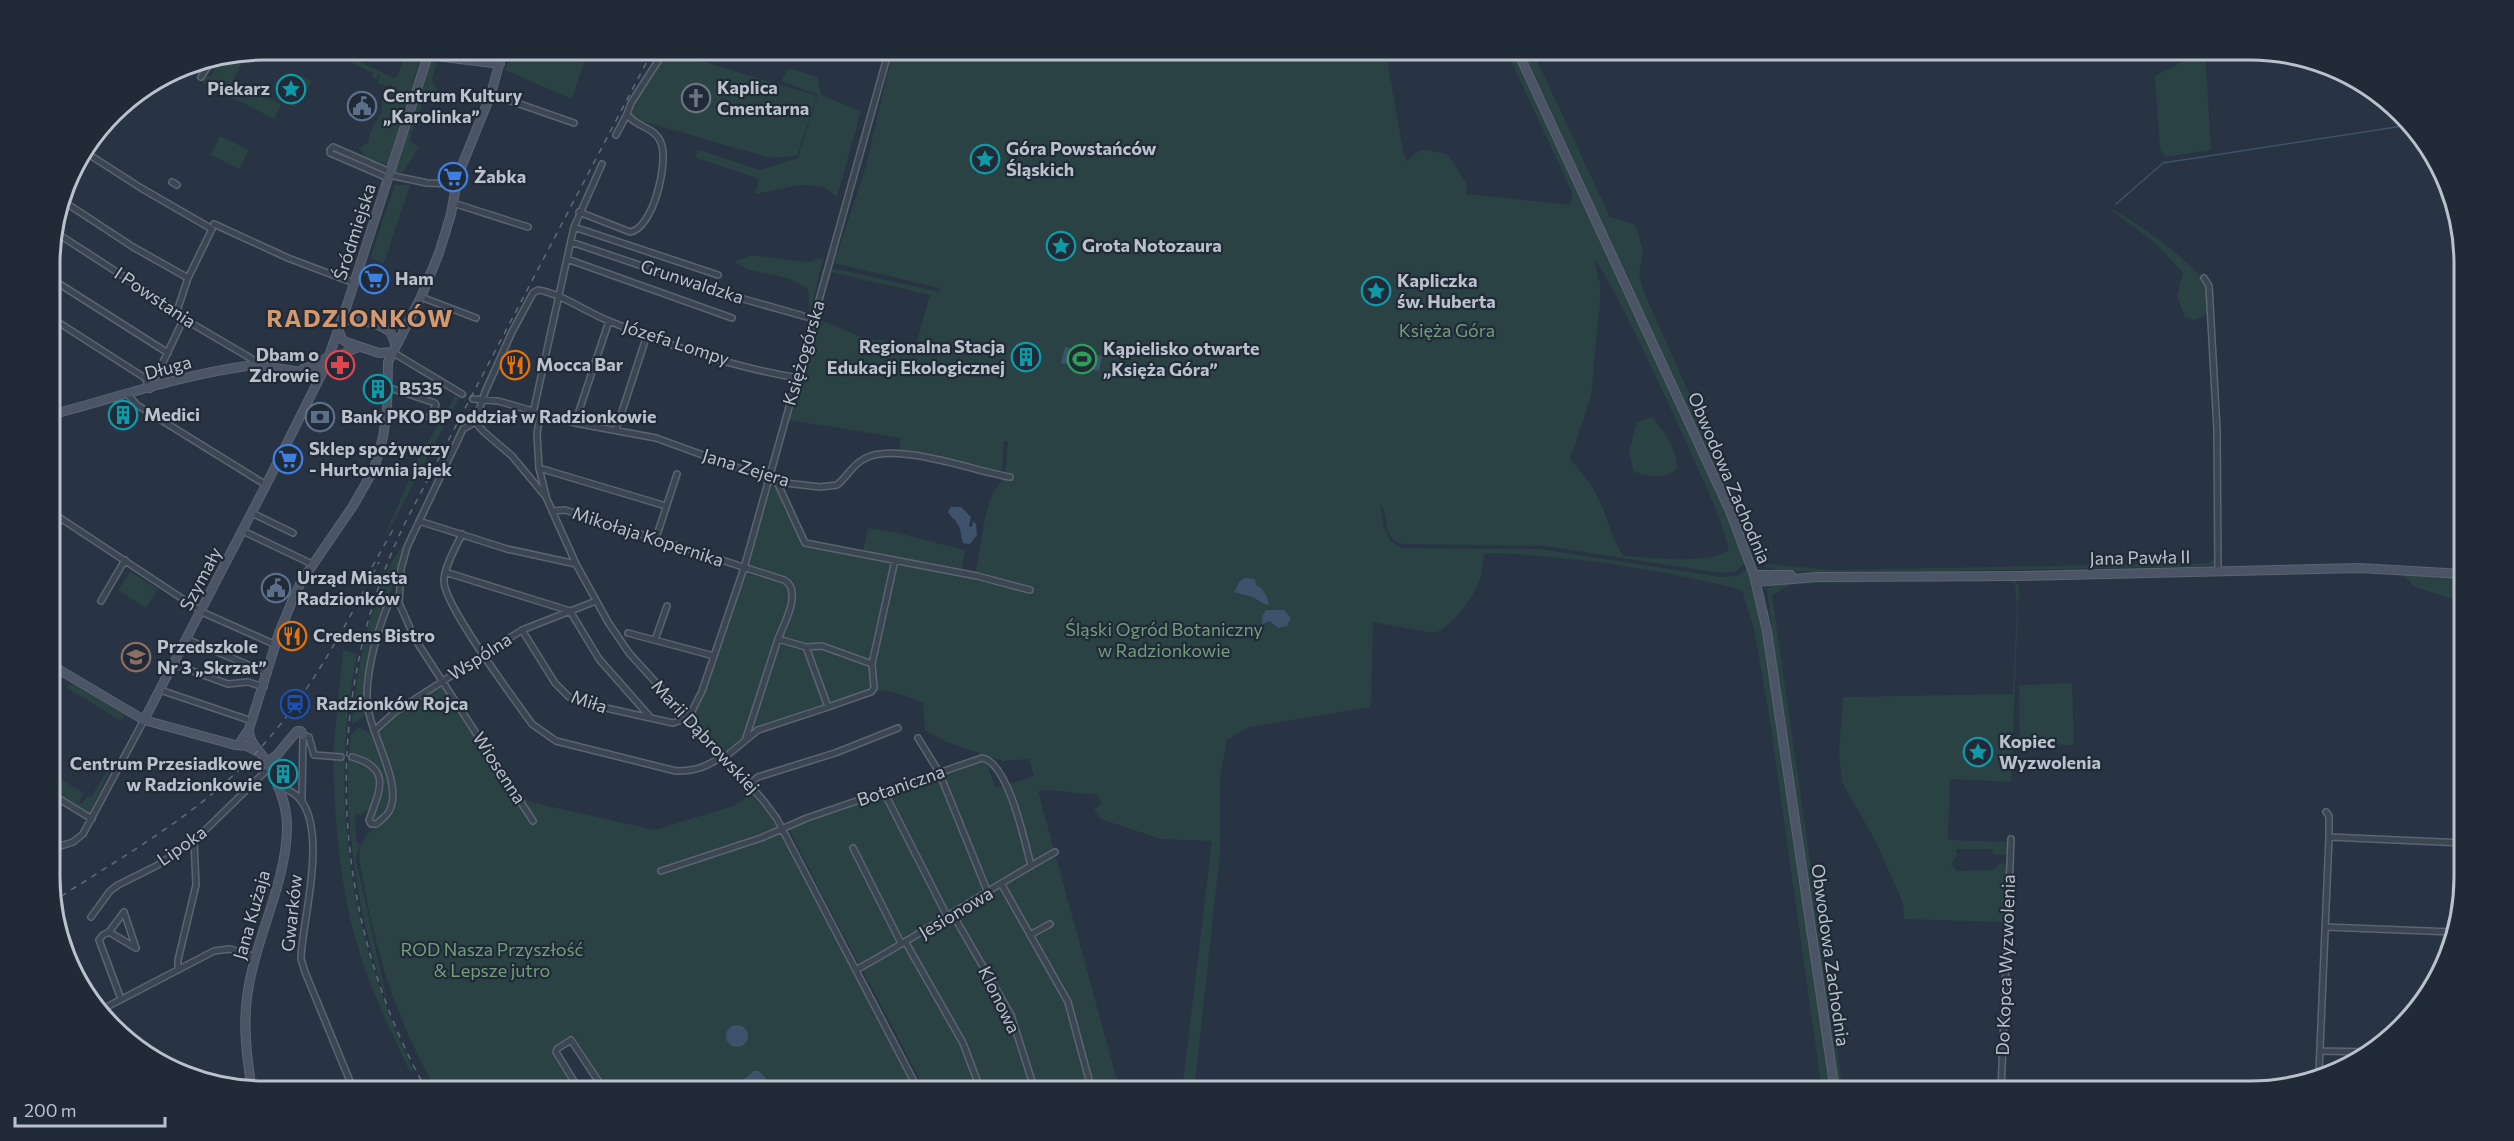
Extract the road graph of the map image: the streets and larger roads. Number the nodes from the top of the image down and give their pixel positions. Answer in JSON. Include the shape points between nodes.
{"nodes":[{"id":1,"x":426,"y":60,"type":"edge"},
{"id":2,"x":468,"y":60,"type":"edge"},
{"id":3,"x":501,"y":60,"type":"edge"},
{"id":4,"x":659,"y":60,"type":"edge"},
{"id":5,"x":886,"y":60,"type":"edge"},
{"id":6,"x":1522,"y":60,"type":"edge"},
{"id":7,"x":500,"y":64,"type":"junction"},
{"id":8,"x":206,"y":68,"type":"edge"},
{"id":9,"x":201,"y":77,"type":"dead end"},
{"id":10,"x":491,"y":94,"type":"junction"},
{"id":11,"x":628,"y":112,"type":"junction"},
{"id":12,"x":574,"y":123,"type":"dead end"},
{"id":13,"x":616,"y":135,"type":"dead end"},
{"id":14,"x":91,"y":156,"type":"edge"},
{"id":15,"x":602,"y":164,"type":"dead end"},
{"id":16,"x":389,"y":175,"type":"junction"},
{"id":17,"x":456,"y":184,"type":"junction"},
{"id":18,"x":453,"y":202,"type":"junction"},
{"id":19,"x":69,"y":205,"type":"edge"},
{"id":20,"x":579,"y":212,"type":"junction"},
{"id":21,"x":213,"y":226,"type":"junction"},
{"id":22,"x":528,"y":227,"type":"dead end"},
{"id":23,"x":574,"y":227,"type":"junction"},
{"id":24,"x":62,"y":237,"type":"edge"},
{"id":25,"x":571,"y":242,"type":"junction"},
{"id":26,"x":567,"y":259,"type":"junction"},
{"id":27,"x":718,"y":275,"type":"dead end"},
{"id":28,"x":188,"y":278,"type":"junction"},
{"id":29,"x":2204,"y":278,"type":"dead end"},
{"id":30,"x":354,"y":283,"type":"junction"},
{"id":31,"x":60,"y":284,"type":"edge"},
{"id":32,"x":421,"y":297,"type":"junction"},
{"id":33,"x":558,"y":298,"type":"junction"},
{"id":34,"x":177,"y":311,"type":"junction"},
{"id":35,"x":184,"y":318,"type":"junction"},
{"id":36,"x":476,"y":318,"type":"dead end"},
{"id":37,"x":732,"y":318,"type":"dead end"},
{"id":38,"x":814,"y":319,"type":"junction"},
{"id":39,"x":609,"y":321,"type":"junction"},
{"id":40,"x":341,"y":322,"type":"junction"},
{"id":41,"x":60,"y":323,"type":"edge"},
{"id":42,"x":339,"y":331,"type":"junction"},
{"id":43,"x":647,"y":335,"type":"junction"},
{"id":44,"x":360,"y":347,"type":"junction"},
{"id":45,"x":393,"y":348,"type":"junction"},
{"id":46,"x":168,"y":353,"type":"junction"},
{"id":47,"x":328,"y":357,"type":"junction"},
{"id":48,"x":254,"y":365,"type":"junction"},
{"id":49,"x":325,"y":367,"type":"junction"},
{"id":50,"x":296,"y":370,"type":"junction"},
{"id":51,"x":305,"y":372,"type":"junction"},
{"id":52,"x":156,"y":377,"type":"dead end"},
{"id":53,"x":798,"y":378,"type":"junction"},
{"id":54,"x":314,"y":386,"type":"junction"},
{"id":55,"x":387,"y":387,"type":"junction"},
{"id":56,"x":150,"y":389,"type":"junction"},
{"id":57,"x":462,"y":394,"type":"tunnel mouth"},
{"id":58,"x":128,"y":395,"type":"junction"},
{"id":59,"x":473,"y":399,"type":"tunnel mouth"},
{"id":60,"x":482,"y":401,"type":"junction"},
{"id":61,"x":60,"y":413,"type":"edge"},
{"id":62,"x":536,"y":413,"type":"junction"},
{"id":63,"x":429,"y":417,"type":"dead end"},
{"id":64,"x":476,"y":422,"type":"junction"},
{"id":65,"x":575,"y":423,"type":"junction"},
{"id":66,"x":616,"y":430,"type":"junction"},
{"id":67,"x":539,"y":468,"type":"junction"},
{"id":68,"x":678,"y":474,"type":"dead end"},
{"id":69,"x":1010,"y":477,"type":"dead end"},
{"id":70,"x":769,"y":478,"type":"junction"},
{"id":71,"x":777,"y":482,"type":"junction"},
{"id":72,"x":266,"y":485,"type":"junction"},
{"id":73,"x":546,"y":497,"type":"junction"},
{"id":74,"x":666,"y":506,"type":"junction"},
{"id":75,"x":552,"y":511,"type":"junction"},
{"id":76,"x":252,"y":513,"type":"junction"},
{"id":77,"x":60,"y":518,"type":"edge"},
{"id":78,"x":419,"y":521,"type":"junction"},
{"id":79,"x":243,"y":531,"type":"junction"},
{"id":80,"x":293,"y":533,"type":"dead end"},
{"id":81,"x":462,"y":534,"type":"junction"},
{"id":82,"x":656,"y":538,"type":"junction"},
{"id":83,"x":126,"y":560,"type":"junction"},
{"id":84,"x":896,"y":560,"type":"junction"},
{"id":85,"x":576,"y":564,"type":"junction"},
{"id":86,"x":314,"y":565,"type":"junction"},
{"id":87,"x":744,"y":568,"type":"junction"},
{"id":88,"x":2218,"y":571,"type":"junction"},
{"id":89,"x":445,"y":572,"type":"junction"},
{"id":90,"x":2454,"y":573,"type":"edge"},
{"id":91,"x":1816,"y":577,"type":"junction"},
{"id":92,"x":1755,"y":578,"type":"junction"},
{"id":93,"x":1773,"y":580,"type":"junction"},
{"id":94,"x":1030,"y":590,"type":"dead end"},
{"id":95,"x":399,"y":598,"type":"junction"},
{"id":96,"x":101,"y":601,"type":"dead end"},
{"id":97,"x":596,"y":601,"type":"junction"},
{"id":98,"x":667,"y":606,"type":"dead end"},
{"id":99,"x":201,"y":610,"type":"junction"},
{"id":100,"x":570,"y":611,"type":"junction"},
{"id":101,"x":522,"y":630,"type":"junction"},
{"id":102,"x":1767,"y":631,"type":"junction"},
{"id":103,"x":628,"y":633,"type":"dead end"},
{"id":104,"x":186,"y":639,"type":"junction"},
{"id":105,"x":778,"y":639,"type":"junction"},
{"id":106,"x":655,"y":640,"type":"junction"},
{"id":107,"x":276,"y":645,"type":"junction"},
{"id":108,"x":806,"y":647,"type":"junction"},
{"id":109,"x":483,"y":654,"type":"junction"},
{"id":110,"x":714,"y":656,"type":"junction"},
{"id":111,"x":174,"y":664,"type":"junction"},
{"id":112,"x":872,"y":664,"type":"junction"},
{"id":113,"x":60,"y":670,"type":"edge"},
{"id":114,"x":268,"y":673,"type":"junction"},
{"id":115,"x":443,"y":680,"type":"junction"},
{"id":116,"x":264,"y":687,"type":"junction"},
{"id":117,"x":160,"y":690,"type":"junction"},
{"id":118,"x":828,"y":707,"type":"junction"},
{"id":119,"x":687,"y":717,"type":"junction"},
{"id":120,"x":652,"y":719,"type":"junction"},
{"id":121,"x":144,"y":720,"type":"junction"},
{"id":122,"x":250,"y":725,"type":"junction"},
{"id":123,"x":898,"y":728,"type":"dead end"},
{"id":124,"x":374,"y":731,"type":"junction"},
{"id":125,"x":303,"y":735,"type":"junction"},
{"id":126,"x":746,"y":738,"type":"junction"},
{"id":127,"x":918,"y":738,"type":"dead end"},
{"id":128,"x":241,"y":741,"type":"junction"},
{"id":129,"x":231,"y":744,"type":"junction"},
{"id":130,"x":253,"y":744,"type":"junction"},
{"id":131,"x":260,"y":754,"type":"junction"},
{"id":132,"x":342,"y":757,"type":"dead end"},
{"id":133,"x":352,"y":757,"type":"dead end"},
{"id":134,"x":723,"y":757,"type":"junction"},
{"id":135,"x":268,"y":765,"type":"junction"},
{"id":136,"x":939,"y":772,"type":"junction"},
{"id":137,"x":749,"y":785,"type":"junction"},
{"id":138,"x":278,"y":787,"type":"junction"},
{"id":139,"x":884,"y":792,"type":"junction"},
{"id":140,"x":60,"y":799,"type":"edge"},
{"id":141,"x":302,"y":801,"type":"junction"},
{"id":142,"x":2326,"y":812,"type":"dead end"},
{"id":143,"x":93,"y":819,"type":"junction"},
{"id":144,"x":533,"y":821,"type":"dead end"},
{"id":145,"x":783,"y":828,"type":"junction"},
{"id":146,"x":2329,"y":837,"type":"junction"},
{"id":147,"x":2011,"y":839,"type":"dead end"},
{"id":148,"x":194,"y":841,"type":"junction"},
{"id":149,"x":2454,"y":843,"type":"edge"},
{"id":150,"x":60,"y":846,"type":"edge"},
{"id":151,"x":853,"y":848,"type":"dead end"},
{"id":152,"x":1054,"y":852,"type":"dead end"},
{"id":153,"x":1031,"y":866,"type":"junction"},
{"id":154,"x":661,"y":871,"type":"dead end"},
{"id":155,"x":1002,"y":885,"type":"junction"},
{"id":156,"x":988,"y":893,"type":"junction"},
{"id":157,"x":950,"y":914,"type":"junction"},
{"id":158,"x":91,"y":917,"type":"dead end"},
{"id":159,"x":1050,"y":924,"type":"dead end"},
{"id":160,"x":2325,"y":927,"type":"junction"},
{"id":161,"x":109,"y":932,"type":"junction"},
{"id":162,"x":2446,"y":932,"type":"edge"},
{"id":163,"x":1030,"y":935,"type":"junction"},
{"id":164,"x":904,"y":943,"type":"junction"},
{"id":165,"x":256,"y":957,"type":"junction"},
{"id":166,"x":178,"y":969,"type":"junction"},
{"id":167,"x":856,"y":970,"type":"junction"},
{"id":168,"x":121,"y":999,"type":"junction"},
{"id":169,"x":107,"y":1007,"type":"edge"},
{"id":170,"x":2320,"y":1051,"type":"junction"},
{"id":171,"x":2355,"y":1052,"type":"edge"},
{"id":172,"x":2319,"y":1068,"type":"edge"},
{"id":173,"x":251,"y":1080,"type":"edge"},
{"id":174,"x":349,"y":1081,"type":"edge"},
{"id":175,"x":574,"y":1081,"type":"edge"},
{"id":176,"x":599,"y":1081,"type":"edge"},
{"id":177,"x":914,"y":1081,"type":"edge"},
{"id":178,"x":977,"y":1081,"type":"edge"},
{"id":179,"x":1032,"y":1081,"type":"edge"},
{"id":180,"x":1089,"y":1081,"type":"edge"},
{"id":181,"x":1834,"y":1081,"type":"edge"},
{"id":182,"x":2001,"y":1081,"type":"edge"}],
"edges":[{"from":1,"to":16,"type":"street","name":"Śródmiejska"},
{"from":2,"to":7,"type":"street"},
{"from":3,"to":7,"type":"street"},
{"from":4,"to":11,"type":"street"},
{"from":5,"to":38,"type":"street","name":"Księżogórska"},
{"from":6,"to":92,"type":"street","name":"Obwodowa Zachodnia","via":[[1730,511]]},
{"from":7,"to":10,"type":"street"},
{"from":8,"to":9,"type":"street"},
{"from":10,"to":12,"type":"street"},
{"from":10,"to":17,"type":"street"},
{"from":11,"to":13,"type":"street"},
{"from":11,"to":20,"type":"street","via":[[630,119],[652,130],[661,142],[664,156],[650,214],[644,224],[630,232]]},
{"from":14,"to":21,"type":"street"},
{"from":15,"to":20,"type":"street"},
{"from":16,"to":16,"type":"street","via":[[333,147],[330,150],[330,153]]},
{"from":16,"to":17,"type":"street","name":"Śródmiejska"},
{"from":16,"to":30,"type":"street","name":"Śródmiejska"},
{"from":17,"to":18,"type":"street"},
{"from":18,"to":22,"type":"street"},
{"from":18,"to":32,"type":"street","via":[[439,253]]},
{"from":19,"to":28,"type":"street"},
{"from":20,"to":23,"type":"street"},
{"from":21,"to":28,"type":"street"},
{"from":21,"to":30,"type":"street"},
{"from":23,"to":25,"type":"street"},
{"from":23,"to":27,"type":"street"},
{"from":24,"to":34,"type":"street","name":"I Powstania"},
{"from":25,"to":26,"type":"street"},
{"from":25,"to":38,"type":"street","name":"Grunwaldzka"},
{"from":26,"to":33,"type":"street"},
{"from":26,"to":37,"type":"street"},
{"from":28,"to":34,"type":"street"},
{"from":29,"to":88,"type":"street","via":[[2209,286],[2217,430]]},
{"from":30,"to":40,"type":"street","name":"Śródmiejska"},
{"from":31,"to":46,"type":"street"},
{"from":32,"to":36,"type":"street"},
{"from":32,"to":45,"type":"street"},
{"from":33,"to":39,"type":"street","name":"Józefa Lompy"},
{"from":33,"to":60,"type":"street","name":"Józefa Lompy","via":[[542,291],[533,293]]},
{"from":33,"to":62,"type":"street"},
{"from":34,"to":35,"type":"street","name":"I Powstania"},
{"from":35,"to":46,"type":"street"},
{"from":35,"to":48,"type":"street","name":"I Powstania","via":[[252,359]]},
{"from":38,"to":53,"type":"street","name":"Księżogórska"},
{"from":39,"to":43,"type":"street","name":"Józefa Lompy"},
{"from":39,"to":65,"type":"street"},
{"from":40,"to":42,"type":"street","name":"Śródmiejska"},
{"from":40,"to":45,"type":"street","via":[[351,319],[387,330],[393,336]]},
{"from":41,"to":56,"type":"street","via":[[145,378]]},
{"from":42,"to":44,"type":"street","via":[[342,339]]},
{"from":42,"to":47,"type":"street","name":"Śródmiejska"},
{"from":43,"to":53,"type":"street","name":"Józefa Lompy"},
{"from":43,"to":66,"type":"street"},
{"from":44,"to":45,"type":"street","via":[[380,352]]},
{"from":44,"to":49,"type":"street","name":"Długa","via":[[347,350]]},
{"from":45,"to":55,"type":"street","via":[[387,367]]},
{"from":45,"to":57,"type":"street"},
{"from":46,"to":52,"type":"street"},
{"from":47,"to":49,"type":"street","name":"Śródmiejska"},
{"from":47,"to":50,"type":"street","name":"Długa"},
{"from":48,"to":50,"type":"street","name":"Długa"},
{"from":48,"to":56,"type":"street","name":"Długa"},
{"from":49,"to":51,"type":"street","name":"Długa"},
{"from":49,"to":54,"type":"street","name":"Szymały"},
{"from":50,"to":51,"type":"street","name":"Długa"},
{"from":51,"to":54,"type":"street","via":[[314,378]]},
{"from":53,"to":70,"type":"street","name":"Księżogórska"},
{"from":54,"to":72,"type":"street","name":"Szymały"},
{"from":55,"to":63,"type":"street","via":[[435,403]]},
{"from":55,"to":86,"type":"street","via":[[383,437],[374,469]]},
{"from":56,"to":58,"type":"street","name":"Długa"},
{"from":58,"to":61,"type":"street","name":"Długa"},
{"from":58,"to":72,"type":"street","via":[[137,405]]},
{"from":59,"to":60,"type":"street","name":"Jana Zejera"},
{"from":60,"to":62,"type":"street","name":"Jana Zejera","via":[[498,401]]},
{"from":60,"to":64,"type":"street"},
{"from":62,"to":65,"type":"street","name":"Jana Zejera"},
{"from":62,"to":67,"type":"street"},
{"from":64,"to":73,"type":"street","name":"Marii Dąbrowskiej","via":[[512,456]]},
{"from":64,"to":78,"type":"street","name":"Wiosenna","via":[[463,429]]},
{"from":65,"to":66,"type":"street","name":"Jana Zejera"},
{"from":66,"to":70,"type":"street","name":"Jana Zejera","via":[[656,438]]},
{"from":67,"to":73,"type":"street"},
{"from":67,"to":74,"type":"street"},
{"from":68,"to":74,"type":"street"},
{"from":69,"to":71,"type":"street","name":"Jana Zejera","via":[[887,453],[861,461],[837,485]]},
{"from":70,"to":71,"type":"street","name":"Jana Zejera"},
{"from":70,"to":87,"type":"street","name":"Księżogórska"},
{"from":71,"to":84,"type":"street","via":[[805,543]]},
{"from":72,"to":76,"type":"street","name":"Szymały"},
{"from":73,"to":75,"type":"street","name":"Marii Dąbrowskiej"},
{"from":74,"to":82,"type":"street"},
{"from":75,"to":82,"type":"street","name":"Mikołaja Kopernika","via":[[565,510]]},
{"from":75,"to":85,"type":"street","name":"Marii Dąbrowskiej"},
{"from":76,"to":79,"type":"street","name":"Szymały"},
{"from":76,"to":80,"type":"street"},
{"from":77,"to":83,"type":"street"},
{"from":78,"to":81,"type":"street"},
{"from":78,"to":95,"type":"street","name":"Wiosenna","via":[[401,569]]},
{"from":79,"to":86,"type":"street"},
{"from":79,"to":99,"type":"street","name":"Szymały"},
{"from":81,"to":85,"type":"street","via":[[507,549]]},
{"from":81,"to":89,"type":"street"},
{"from":82,"to":87,"type":"street","name":"Mikołaja Kopernika"},
{"from":83,"to":96,"type":"street"},
{"from":83,"to":99,"type":"street"},
{"from":84,"to":94,"type":"street"},
{"from":84,"to":112,"type":"street"},
{"from":85,"to":97,"type":"street","name":"Marii Dąbrowskiej"},
{"from":86,"to":107,"type":"street","via":[[293,598]]},
{"from":87,"to":105,"type":"street","name":"Mikołaja Kopernika","via":[[784,580],[792,588],[793,596]]},
{"from":87,"to":110,"type":"street","name":"Księżogórska"},
{"from":88,"to":90,"type":"street","name":"Jana Pawła II","via":[[2364,568]]},
{"from":88,"to":91,"type":"street","name":"Jana Pawła II"},
{"from":89,"to":100,"type":"street"},
{"from":89,"to":109,"type":"street","via":[[446,595]]},
{"from":91,"to":92,"type":"street","name":"Jana Pawła II"},
{"from":91,"to":93,"type":"street","name":"Jana Pawła II"},
{"from":92,"to":93,"type":"street","name":"Jana Pawła II"},
{"from":92,"to":102,"type":"street","name":"Obwodowa Zachodnia"},
{"from":93,"to":102,"type":"street","via":[[1764,591]]},
{"from":95,"to":115,"type":"street","name":"Wiosenna","via":[[415,639]]},
{"from":95,"to":124,"type":"street","via":[[390,602],[382,621],[368,685],[367,712]]},
{"from":97,"to":100,"type":"street","name":"Wspólna"},
{"from":97,"to":119,"type":"street","name":"Marii Dąbrowskiej","via":[[629,653]]},
{"from":98,"to":106,"type":"street"},
{"from":99,"to":104,"type":"street","name":"Szymały"},
{"from":99,"to":107,"type":"street"},
{"from":100,"to":101,"type":"street","name":"Wspólna"},
{"from":100,"to":120,"type":"street","via":[[599,659]]},
{"from":101,"to":109,"type":"street","name":"Wspólna"},
{"from":101,"to":120,"type":"street","name":"Miła","via":[[568,698]]},
{"from":102,"to":181,"type":"street","name":"Obwodowa Zachodnia"},
{"from":103,"to":106,"type":"street"},
{"from":104,"to":111,"type":"street","name":"Szymały"},
{"from":104,"to":114,"type":"street"},
{"from":105,"to":108,"type":"street"},
{"from":105,"to":126,"type":"street"},
{"from":106,"to":110,"type":"street"},
{"from":107,"to":114,"type":"street"},
{"from":108,"to":112,"type":"street","via":[[822,646]]},
{"from":108,"to":118,"type":"street"},
{"from":109,"to":115,"type":"street","name":"Wspólna"},
{"from":109,"to":134,"type":"street","via":[[532,724],[556,741],[676,771],[693,771]]},
{"from":110,"to":119,"type":"street","name":"Księżogórska","via":[[702,691]]},
{"from":111,"to":116,"type":"street","via":[[228,684],[248,682]]},
{"from":111,"to":117,"type":"street","name":"Szymały"},
{"from":112,"to":118,"type":"street","via":[[871,692]]},
{"from":113,"to":121,"type":"street","name":"Jana Kużaja"},
{"from":114,"to":116,"type":"street"},
{"from":115,"to":124,"type":"street","name":"Wspólna"},
{"from":115,"to":144,"type":"street","name":"Wiosenna"},
{"from":116,"to":122,"type":"street"},
{"from":117,"to":121,"type":"street","name":"Szymały"},
{"from":117,"to":122,"type":"street"},
{"from":118,"to":126,"type":"street","via":[[758,730]]},
{"from":119,"to":120,"type":"street","name":"Miła","via":[[673,723]]},
{"from":119,"to":134,"type":"street","name":"Marii Dąbrowskiej"},
{"from":121,"to":129,"type":"street","name":"Jana Kużaja"},
{"from":121,"to":143,"type":"street","name":"Szymały"},
{"from":122,"to":128,"type":"street"},
{"from":122,"to":130,"type":"street"},
{"from":123,"to":137,"type":"street","via":[[758,777]]},
{"from":124,"to":133,"type":"street","via":[[392,796],[388,813],[376,824],[369,820],[380,792],[379,779],[368,763]]},
{"from":125,"to":132,"type":"street","via":[[309,737],[314,755]]},
{"from":125,"to":135,"type":"street","via":[[297,731]]},
{"from":125,"to":141,"type":"street","name":"Gwarków"},
{"from":126,"to":134,"type":"street"},
{"from":127,"to":136,"type":"street"},
{"from":128,"to":129,"type":"street"},
{"from":128,"to":130,"type":"street"},
{"from":129,"to":131,"type":"street","name":"Jana Kużaja","via":[[247,746]]},
{"from":130,"to":131,"type":"street","name":"Jana Kużaja"},
{"from":131,"to":135,"type":"street","name":"Jana Kużaja"},
{"from":134,"to":137,"type":"street","name":"Marii Dąbrowskiej"},
{"from":135,"to":138,"type":"street","name":"Jana Kużaja"},
{"from":135,"to":148,"type":"street","name":"Lipoka"},
{"from":136,"to":139,"type":"street","name":"Botaniczna"},
{"from":136,"to":153,"type":"street","name":"Botaniczna","via":[[985,758],[998,768],[1008,786]]},
{"from":136,"to":156,"type":"street"},
{"from":137,"to":145,"type":"street","name":"Marii Dąbrowskiej"},
{"from":138,"to":141,"type":"street","via":[[290,790]]},
{"from":138,"to":165,"type":"street","name":"Jana Kużaja","via":[[287,819],[286,841]]},
{"from":139,"to":145,"type":"street","name":"Botaniczna"},
{"from":139,"to":157,"type":"street","name":"Klonowa"},
{"from":140,"to":143,"type":"street"},
{"from":141,"to":174,"type":"street","name":"Gwarków","via":[[312,831],[312,870],[301,959]]},
{"from":142,"to":146,"type":"street"},
{"from":143,"to":150,"type":"street","name":"Szymały","via":[[78,839]]},
{"from":145,"to":154,"type":"street","name":"Botaniczna"},
{"from":145,"to":167,"type":"street","name":"Marii Dąbrowskiej"},
{"from":146,"to":149,"type":"street"},
{"from":146,"to":160,"type":"street"},
{"from":147,"to":182,"type":"street","name":"Do Kopca Wyzwolenia"},
{"from":148,"to":158,"type":"street","name":"Lipoka","via":[[118,885]]},
{"from":148,"to":166,"type":"street","via":[[196,885]]},
{"from":151,"to":164,"type":"street"},
{"from":152,"to":153,"type":"street","name":"Jesionowa"},
{"from":153,"to":155,"type":"street","name":"Jesionowa"},
{"from":155,"to":156,"type":"street","name":"Jesionowa"},
{"from":155,"to":163,"type":"street"},
{"from":156,"to":157,"type":"street","name":"Jesionowa"},
{"from":157,"to":164,"type":"street","name":"Jesionowa"},
{"from":157,"to":179,"type":"street","name":"Klonowa","via":[[1011,1015]]},
{"from":159,"to":163,"type":"street"},
{"from":160,"to":162,"type":"street"},
{"from":160,"to":170,"type":"street"},
{"from":161,"to":161,"type":"street","via":[[127,943],[136,948],[124,912]]},
{"from":161,"to":168,"type":"street","via":[[99,940]]},
{"from":163,"to":180,"type":"street","via":[[1068,1002]]},
{"from":164,"to":167,"type":"street","name":"Jesionowa"},
{"from":164,"to":178,"type":"street","via":[[963,1043]]},
{"from":165,"to":166,"type":"street","via":[[221,950]]},
{"from":165,"to":173,"type":"street","name":"Jana Kużaja","via":[[245,1019]]},
{"from":166,"to":168,"type":"street"},
{"from":167,"to":177,"type":"street","name":"Marii Dąbrowskiej"},
{"from":168,"to":169,"type":"street"},
{"from":170,"to":171,"type":"street"},
{"from":170,"to":172,"type":"street"},
{"from":175,"to":176,"type":"street","via":[[556,1053],[572,1040]]}]}
